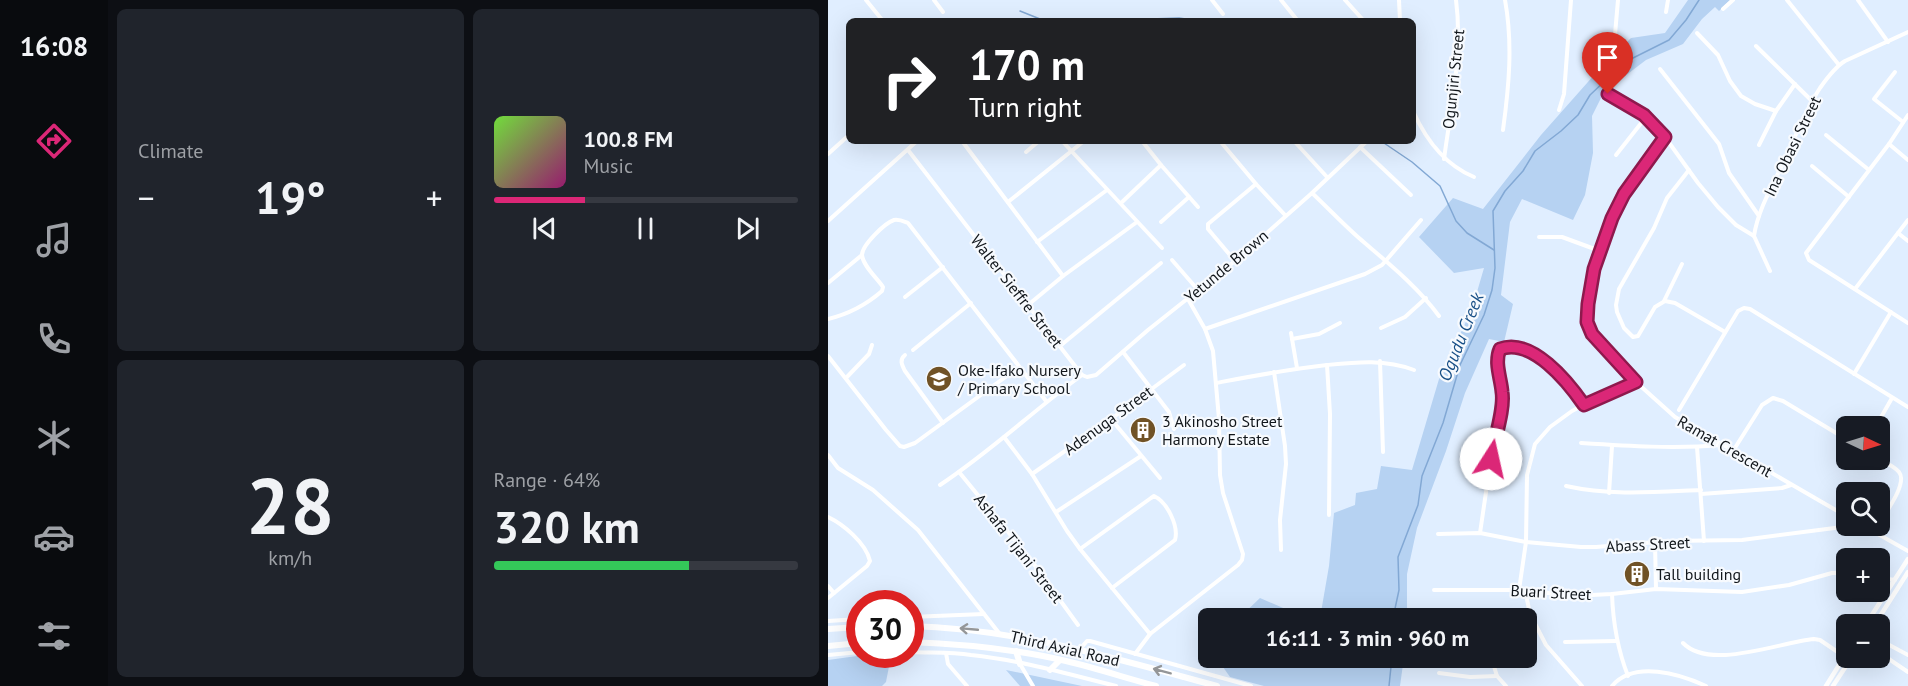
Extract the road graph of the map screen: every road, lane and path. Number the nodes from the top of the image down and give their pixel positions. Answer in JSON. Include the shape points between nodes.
{"nodes":[{"id":1,"x":866,"y":0,"type":"edge"},
{"id":2,"x":934,"y":0,"type":"edge"},
{"id":3,"x":1212,"y":0,"type":"edge"},
{"id":4,"x":1281,"y":0,"type":"edge"},
{"id":5,"x":1345,"y":0,"type":"edge"},
{"id":6,"x":1399,"y":0,"type":"edge"},
{"id":7,"x":1456,"y":0,"type":"edge"},
{"id":8,"x":1506,"y":0,"type":"edge"},
{"id":9,"x":1571,"y":0,"type":"edge"},
{"id":10,"x":1618,"y":0,"type":"edge"},
{"id":11,"x":1668,"y":0,"type":"edge"},
{"id":12,"x":1733,"y":0,"type":"edge"},
{"id":13,"x":1788,"y":0,"type":"edge"},
{"id":14,"x":1858,"y":0,"type":"edge"},
{"id":15,"x":1723,"y":9,"type":"dead end"},
{"id":16,"x":943,"y":12,"type":"dead end"},
{"id":17,"x":1666,"y":12,"type":"dead end"},
{"id":18,"x":1224,"y":14,"type":"dead end"},
{"id":19,"x":881,"y":18,"type":"edge"},
{"id":20,"x":1296,"y":18,"type":"edge"},
{"id":21,"x":1361,"y":18,"type":"edge"},
{"id":22,"x":1400,"y":18,"type":"edge"},
{"id":23,"x":1908,"y":32,"type":"edge"},
{"id":24,"x":1697,"y":33,"type":"dead end"},
{"id":25,"x":1888,"y":42,"type":"junction"},
{"id":26,"x":1614,"y":46,"type":"dead end"},
{"id":27,"x":1756,"y":46,"type":"dead end"},
{"id":28,"x":1839,"y":65,"type":"junction"},
{"id":29,"x":1660,"y":69,"type":"dead end"},
{"id":30,"x":1895,"y":72,"type":"dead end"},
{"id":31,"x":1796,"y":84,"type":"junction"},
{"id":32,"x":1608,"y":94,"type":"dead end"},
{"id":33,"x":1812,"y":101,"type":"junction"},
{"id":34,"x":1559,"y":110,"type":"dead end"},
{"id":35,"x":1776,"y":111,"type":"junction"},
{"id":36,"x":1908,"y":115,"type":"edge"},
{"id":37,"x":1416,"y":116,"type":"edge"},
{"id":38,"x":1646,"y":117,"type":"junction"},
{"id":39,"x":1903,"y":122,"type":"junction"},
{"id":40,"x":1503,"y":130,"type":"dead end"},
{"id":41,"x":1826,"y":135,"type":"dead end"},
{"id":42,"x":1665,"y":137,"type":"junction"},
{"id":43,"x":846,"y":138,"type":"edge"},
{"id":44,"x":914,"y":144,"type":"edge"},
{"id":45,"x":964,"y":144,"type":"edge"},
{"id":46,"x":1035,"y":144,"type":"edge"},
{"id":47,"x":1065,"y":144,"type":"edge"},
{"id":48,"x":1081,"y":144,"type":"edge"},
{"id":49,"x":1144,"y":144,"type":"edge"},
{"id":50,"x":1223,"y":144,"type":"edge"},
{"id":51,"x":1297,"y":144,"type":"edge"},
{"id":52,"x":1363,"y":144,"type":"edge"},
{"id":53,"x":1889,"y":144,"type":"junction"},
{"id":54,"x":1759,"y":145,"type":"dead end"},
{"id":55,"x":908,"y":150,"type":"junction"},
{"id":56,"x":1026,"y":152,"type":"dead end"},
{"id":57,"x":1072,"y":152,"type":"junction"},
{"id":58,"x":828,"y":154,"type":"edge"},
{"id":59,"x":1616,"y":155,"type":"dead end"},
{"id":60,"x":1444,"y":159,"type":"junction"},
{"id":61,"x":1908,"y":160,"type":"edge"},
{"id":62,"x":1161,"y":165,"type":"junction"},
{"id":63,"x":1812,"y":166,"type":"dead end"},
{"id":64,"x":1689,"y":170,"type":"junction"},
{"id":65,"x":1869,"y":170,"type":"junction"},
{"id":66,"x":1327,"y":177,"type":"junction"},
{"id":67,"x":1474,"y":177,"type":"dead end"},
{"id":68,"x":1256,"y":184,"type":"junction"},
{"id":69,"x":1107,"y":190,"type":"junction"},
{"id":70,"x":1312,"y":193,"type":"junction"},
{"id":71,"x":1411,"y":195,"type":"dead end"},
{"id":72,"x":1189,"y":197,"type":"junction"},
{"id":73,"x":1849,"y":197,"type":"junction"},
{"id":74,"x":1008,"y":202,"type":"junction"},
{"id":75,"x":1121,"y":202,"type":"junction"},
{"id":76,"x":1198,"y":207,"type":"dead end"},
{"id":77,"x":1285,"y":215,"type":"junction"},
{"id":78,"x":1759,"y":216,"type":"junction"},
{"id":79,"x":1421,"y":220,"type":"dead end"},
{"id":80,"x":1908,"y":220,"type":"edge"},
{"id":81,"x":828,"y":221,"type":"edge"},
{"id":82,"x":1137,"y":222,"type":"junction"},
{"id":83,"x":1161,"y":222,"type":"dead end"},
{"id":84,"x":1898,"y":232,"type":"junction"},
{"id":85,"x":1754,"y":236,"type":"junction"},
{"id":86,"x":1539,"y":237,"type":"dead end"},
{"id":87,"x":1908,"y":241,"type":"edge"},
{"id":88,"x":1037,"y":242,"type":"junction"},
{"id":89,"x":1162,"y":248,"type":"dead end"},
{"id":90,"x":1600,"y":251,"type":"junction"},
{"id":91,"x":862,"y":255,"type":"junction"},
{"id":92,"x":1172,"y":260,"type":"dead end"},
{"id":93,"x":1386,"y":260,"type":"junction"},
{"id":94,"x":1235,"y":261,"type":"junction"},
{"id":95,"x":1161,"y":262,"type":"dead end"},
{"id":96,"x":1682,"y":264,"type":"dead end"},
{"id":97,"x":943,"y":267,"type":"junction"},
{"id":98,"x":1770,"y":271,"type":"dead end"},
{"id":99,"x":1063,"y":276,"type":"junction"},
{"id":100,"x":828,"y":283,"type":"edge"},
{"id":101,"x":1855,"y":289,"type":"junction"},
{"id":102,"x":1198,"y":290,"type":"junction"},
{"id":103,"x":905,"y":297,"type":"dead end"},
{"id":104,"x":1426,"y":298,"type":"junction"},
{"id":105,"x":1188,"y":299,"type":"junction"},
{"id":106,"x":1663,"y":302,"type":"junction"},
{"id":107,"x":971,"y":303,"type":"junction"},
{"id":108,"x":1028,"y":305,"type":"junction"},
{"id":109,"x":1891,"y":312,"type":"junction"},
{"id":110,"x":1439,"y":316,"type":"dead end"},
{"id":111,"x":828,"y":320,"type":"edge"},
{"id":112,"x":1340,"y":323,"type":"dead end"},
{"id":113,"x":1908,"y":323,"type":"edge"},
{"id":114,"x":1381,"y":328,"type":"dead end"},
{"id":115,"x":1205,"y":329,"type":"junction"},
{"id":116,"x":1725,"y":332,"type":"junction"},
{"id":117,"x":1291,"y":333,"type":"dead end"},
{"id":118,"x":1292,"y":339,"type":"junction"},
{"id":119,"x":872,"y":345,"type":"dead end"},
{"id":120,"x":1060,"y":346,"type":"junction"},
{"id":121,"x":913,"y":350,"type":"dead end"},
{"id":122,"x":1123,"y":352,"type":"junction"},
{"id":123,"x":905,"y":355,"type":"dead end"},
{"id":124,"x":828,"y":356,"type":"edge"},
{"id":125,"x":1380,"y":361,"type":"junction"},
{"id":126,"x":1184,"y":365,"type":"dead end"},
{"id":127,"x":1327,"y":365,"type":"junction"},
{"id":128,"x":1018,"y":367,"type":"junction"},
{"id":129,"x":1297,"y":368,"type":"junction"},
{"id":130,"x":1414,"y":370,"type":"dead end"},
{"id":131,"x":1274,"y":372,"type":"junction"},
{"id":132,"x":1854,"y":374,"type":"junction"},
{"id":133,"x":1082,"y":375,"type":"junction"},
{"id":134,"x":846,"y":378,"type":"junction"},
{"id":135,"x":1216,"y":382,"type":"junction"},
{"id":136,"x":1636,"y":382,"type":"junction"},
{"id":137,"x":1152,"y":388,"type":"junction"},
{"id":138,"x":1892,"y":398,"type":"junction"},
{"id":139,"x":1047,"y":401,"type":"junction"},
{"id":140,"x":1584,"y":405,"type":"junction"},
{"id":141,"x":1908,"y":407,"type":"edge"},
{"id":142,"x":1678,"y":410,"type":"dead end"},
{"id":143,"x":1882,"y":416,"type":"edge"},
{"id":144,"x":1111,"y":419,"type":"junction"},
{"id":145,"x":943,"y":423,"type":"junction"},
{"id":146,"x":1174,"y":429,"type":"dead end"},
{"id":147,"x":1836,"y":433,"type":"edge"},
{"id":148,"x":1004,"y":437,"type":"junction"},
{"id":149,"x":1581,"y":443,"type":"dead end"},
{"id":150,"x":1723,"y":445,"type":"junction"},
{"id":151,"x":1612,"y":446,"type":"junction"},
{"id":152,"x":1696,"y":447,"type":"junction"},
{"id":153,"x":1733,"y":451,"type":"junction"},
{"id":154,"x":1383,"y":452,"type":"dead end"},
{"id":155,"x":828,"y":455,"type":"edge"},
{"id":156,"x":1141,"y":456,"type":"junction"},
{"id":157,"x":1890,"y":466,"type":"edge"},
{"id":158,"x":959,"y":472,"type":"junction"},
{"id":159,"x":1032,"y":474,"type":"junction"},
{"id":160,"x":1160,"y":478,"type":"dead end"},
{"id":161,"x":1791,"y":484,"type":"junction"},
{"id":162,"x":940,"y":485,"type":"dead end"},
{"id":163,"x":1566,"y":486,"type":"dead end"},
{"id":164,"x":1701,"y":492,"type":"junction"},
{"id":165,"x":1609,"y":493,"type":"junction"},
{"id":166,"x":1890,"y":505,"type":"edge"},
{"id":167,"x":1836,"y":510,"type":"edge"},
{"id":168,"x":1056,"y":512,"type":"junction"},
{"id":169,"x":1329,"y":514,"type":"dead end"},
{"id":170,"x":828,"y":517,"type":"edge"},
{"id":171,"x":1836,"y":528,"type":"edge"},
{"id":172,"x":1480,"y":533,"type":"junction"},
{"id":173,"x":1438,"y":534,"type":"dead end"},
{"id":174,"x":1883,"y":536,"type":"edge"},
{"id":175,"x":1704,"y":541,"type":"junction"},
{"id":176,"x":1526,"y":542,"type":"junction"},
{"id":177,"x":1655,"y":542,"type":"junction"},
{"id":178,"x":1080,"y":549,"type":"junction"},
{"id":179,"x":1281,"y":550,"type":"dead end"},
{"id":180,"x":1908,"y":551,"type":"edge"},
{"id":181,"x":1908,"y":559,"type":"edge"},
{"id":182,"x":1908,"y":572,"type":"edge"},
{"id":183,"x":1836,"y":573,"type":"edge"},
{"id":184,"x":1890,"y":579,"type":"edge"},
{"id":185,"x":1895,"y":580,"type":"junction"},
{"id":186,"x":828,"y":586,"type":"edge"},
{"id":187,"x":1112,"y":588,"type":"junction"},
{"id":188,"x":1656,"y":589,"type":"junction"},
{"id":189,"x":1434,"y":590,"type":"dead end"},
{"id":190,"x":1519,"y":590,"type":"junction"},
{"id":191,"x":1525,"y":590,"type":"junction"},
{"id":192,"x":834,"y":593,"type":"junction"},
{"id":193,"x":1612,"y":594,"type":"junction"},
{"id":194,"x":828,"y":598,"type":"edge"},
{"id":195,"x":984,"y":614,"type":"junction"},
{"id":196,"x":1873,"y":614,"type":"edge"},
{"id":197,"x":1881,"y":614,"type":"edge"},
{"id":198,"x":924,"y":616,"type":"edge"},
{"id":199,"x":846,"y":620,"type":"edge"},
{"id":200,"x":828,"y":621,"type":"edge"},
{"id":201,"x":1078,"y":625,"type":"dead end"},
{"id":202,"x":924,"y":627,"type":"edge"},
{"id":203,"x":846,"y":628,"type":"edge"},
{"id":204,"x":828,"y":629,"type":"edge"},
{"id":205,"x":999,"y":633,"type":"junction"},
{"id":206,"x":1150,"y":634,"type":"junction"},
{"id":207,"x":1616,"y":641,"type":"junction"},
{"id":208,"x":924,"y":642,"type":"edge"},
{"id":209,"x":1565,"y":642,"type":"dead end"},
{"id":210,"x":1683,"y":643,"type":"dead end"},
{"id":211,"x":846,"y":644,"type":"edge"},
{"id":212,"x":1890,"y":645,"type":"edge"},
{"id":213,"x":828,"y":646,"type":"edge"},
{"id":214,"x":1080,"y":649,"type":"junction"},
{"id":215,"x":1836,"y":650,"type":"edge"},
{"id":216,"x":1016,"y":651,"type":"junction"},
{"id":217,"x":924,"y":652,"type":"edge"},
{"id":218,"x":846,"y":653,"type":"edge"},
{"id":219,"x":946,"y":653,"type":"junction"},
{"id":220,"x":1135,"y":654,"type":"junction"},
{"id":221,"x":828,"y":655,"type":"edge"},
{"id":222,"x":1908,"y":655,"type":"edge"},
{"id":223,"x":1060,"y":660,"type":"junction"},
{"id":224,"x":1890,"y":660,"type":"edge"},
{"id":225,"x":1020,"y":664,"type":"junction"},
{"id":226,"x":1494,"y":668,"type":"edge"},
{"id":227,"x":1838,"y":668,"type":"edge"},
{"id":228,"x":1845,"y":668,"type":"edge"},
{"id":229,"x":1050,"y":670,"type":"junction"},
{"id":230,"x":1908,"y":672,"type":"edge"},
{"id":231,"x":1439,"y":673,"type":"dead end"},
{"id":232,"x":1497,"y":676,"type":"junction"},
{"id":233,"x":1628,"y":676,"type":"junction"},
{"id":234,"x":967,"y":686,"type":"edge"},
{"id":235,"x":1033,"y":686,"type":"edge"},
{"id":236,"x":1116,"y":686,"type":"edge"},
{"id":237,"x":1156,"y":686,"type":"edge"},
{"id":238,"x":1217,"y":686,"type":"edge"},
{"id":239,"x":1251,"y":686,"type":"edge"},
{"id":240,"x":1506,"y":686,"type":"edge"},
{"id":241,"x":1582,"y":686,"type":"edge"},
{"id":242,"x":1612,"y":686,"type":"edge"},
{"id":243,"x":1706,"y":686,"type":"edge"},
{"id":244,"x":1826,"y":686,"type":"edge"},
{"id":245,"x":1833,"y":686,"type":"edge"}],
"edges":[{"from":1,"to":19,"type":"street"},
{"from":2,"to":16,"type":"street"},
{"from":3,"to":18,"type":"street"},
{"from":4,"to":20,"type":"street"},
{"from":5,"to":21,"type":"street"},
{"from":6,"to":22,"type":"street"},
{"from":7,"to":60,"type":"street","name":"Ogunjiri Street","via":[[1456,63]]},
{"from":8,"to":40,"type":"street","via":[[1510,81]]},
{"from":9,"to":34,"type":"street","via":[[1564,94]]},
{"from":10,"to":26,"type":"street"},
{"from":11,"to":17,"type":"street"},
{"from":12,"to":15,"type":"street"},
{"from":13,"to":28,"type":"street"},
{"from":14,"to":25,"type":"street"},
{"from":23,"to":25,"type":"street","name":"Ina Obasi Street"},
{"from":24,"to":35,"type":"street","via":[[1718,55],[1741,96]]},
{"from":25,"to":28,"type":"street","name":"Ina Obasi Street"},
{"from":27,"to":31,"type":"street"},
{"from":28,"to":33,"type":"street","name":"Ina Obasi Street"},
{"from":29,"to":78,"type":"street","via":[[1719,144],[1729,173]]},
{"from":30,"to":39,"type":"street","via":[[1874,99]]},
{"from":31,"to":33,"type":"street"},
{"from":31,"to":35,"type":"street"},
{"from":32,"to":38,"type":"street"},
{"from":33,"to":78,"type":"street","name":"Ina Obasi Street"},
{"from":35,"to":54,"type":"street"},
{"from":36,"to":39,"type":"street"},
{"from":37,"to":60,"type":"street"},
{"from":38,"to":42,"type":"street"},
{"from":38,"to":59,"type":"street"},
{"from":39,"to":53,"type":"street"},
{"from":41,"to":65,"type":"street"},
{"from":42,"to":64,"type":"street"},
{"from":42,"to":90,"type":"street","name":"Ramat Crescent","via":[[1617,206]]},
{"from":43,"to":58,"type":"street"},
{"from":44,"to":55,"type":"street"},
{"from":45,"to":74,"type":"street"},
{"from":46,"to":56,"type":"street"},
{"from":47,"to":57,"type":"street"},
{"from":48,"to":57,"type":"street"},
{"from":49,"to":62,"type":"street"},
{"from":50,"to":68,"type":"street"},
{"from":51,"to":66,"type":"street"},
{"from":52,"to":66,"type":"street","name":"Yetunde Brown"},
{"from":52,"to":71,"type":"street"},
{"from":53,"to":61,"type":"street"},
{"from":53,"to":65,"type":"street"},
{"from":55,"to":81,"type":"street"},
{"from":55,"to":108,"type":"street","name":"Walter Sieffre Street"},
{"from":57,"to":69,"type":"street"},
{"from":57,"to":74,"type":"street"},
{"from":60,"to":67,"type":"street"},
{"from":62,"to":72,"type":"street"},
{"from":62,"to":75,"type":"street"},
{"from":63,"to":73,"type":"street"},
{"from":64,"to":85,"type":"street","via":[[1736,225]]},
{"from":64,"to":106,"type":"street","via":[[1661,209],[1619,289],[1619,319],[1636,337],[1655,307]]},
{"from":65,"to":73,"type":"street"},
{"from":66,"to":70,"type":"street","name":"Yetunde Brown"},
{"from":68,"to":77,"type":"street"},
{"from":68,"to":94,"type":"street","via":[[1208,224]]},
{"from":69,"to":75,"type":"street"},
{"from":69,"to":88,"type":"street"},
{"from":70,"to":77,"type":"street","name":"Yetunde Brown"},
{"from":70,"to":93,"type":"street"},
{"from":72,"to":76,"type":"street"},
{"from":72,"to":83,"type":"street"},
{"from":73,"to":101,"type":"street","via":[[1806,256]]},
{"from":74,"to":88,"type":"street"},
{"from":75,"to":82,"type":"street"},
{"from":77,"to":94,"type":"street","name":"Yetunde Brown"},
{"from":78,"to":85,"type":"street","name":"Ina Obasi Street"},
{"from":79,"to":93,"type":"street"},
{"from":80,"to":84,"type":"street"},
{"from":82,"to":89,"type":"street"},
{"from":82,"to":99,"type":"street"},
{"from":84,"to":87,"type":"street"},
{"from":84,"to":101,"type":"street"},
{"from":85,"to":98,"type":"street"},
{"from":86,"to":90,"type":"street","via":[[1562,237]]},
{"from":88,"to":99,"type":"street"},
{"from":90,"to":136,"type":"street","name":"Ramat Crescent","via":[[1592,279],[1589,328]]},
{"from":91,"to":97,"type":"street","via":[[872,238],[897,219],[908,223]]},
{"from":91,"to":100,"type":"street"},
{"from":91,"to":111,"type":"street","via":[[884,289],[848,314]]},
{"from":92,"to":102,"type":"street"},
{"from":93,"to":104,"type":"street"},
{"from":93,"to":115,"type":"street","via":[[1365,274]]},
{"from":94,"to":102,"type":"street","name":"Yetunde Brown"},
{"from":95,"to":120,"type":"street"},
{"from":96,"to":106,"type":"street"},
{"from":97,"to":103,"type":"street"},
{"from":97,"to":107,"type":"street"},
{"from":99,"to":108,"type":"street"},
{"from":101,"to":109,"type":"street"},
{"from":102,"to":105,"type":"street","name":"Yetunde Brown"},
{"from":104,"to":110,"type":"street"},
{"from":104,"to":114,"type":"street","via":[[1405,317]]},
{"from":105,"to":115,"type":"street"},
{"from":105,"to":122,"type":"street","name":"Yetunde Brown"},
{"from":106,"to":116,"type":"street","via":[[1675,303]]},
{"from":107,"to":121,"type":"street"},
{"from":107,"to":128,"type":"street"},
{"from":108,"to":120,"type":"street","name":"Walter Sieffre Street"},
{"from":109,"to":113,"type":"street"},
{"from":109,"to":132,"type":"street"},
{"from":112,"to":118,"type":"street","via":[[1319,334]]},
{"from":115,"to":135,"type":"street","via":[[1213,351]]},
{"from":116,"to":132,"type":"street","via":[[1738,311],[1747,308]]},
{"from":116,"to":142,"type":"street"},
{"from":117,"to":118,"type":"street"},
{"from":118,"to":129,"type":"street"},
{"from":119,"to":134,"type":"street","via":[[869,354]]},
{"from":120,"to":133,"type":"street","name":"Walter Sieffre Street"},
{"from":122,"to":133,"type":"street","name":"Yetunde Brown","via":[[1096,375]]},
{"from":122,"to":137,"type":"street"},
{"from":123,"to":145,"type":"street","via":[[901,363],[905,371]]},
{"from":124,"to":134,"type":"street"},
{"from":125,"to":127,"type":"street"},
{"from":125,"to":130,"type":"street"},
{"from":125,"to":154,"type":"street"},
{"from":126,"to":137,"type":"street","name":"Adenuga Street"},
{"from":127,"to":129,"type":"street"},
{"from":127,"to":169,"type":"street"},
{"from":128,"to":139,"type":"street"},
{"from":128,"to":145,"type":"street"},
{"from":129,"to":131,"type":"street"},
{"from":131,"to":135,"type":"street"},
{"from":131,"to":179,"type":"street","via":[[1286,446]]},
{"from":132,"to":138,"type":"street"},
{"from":133,"to":139,"type":"street"},
{"from":134,"to":145,"type":"street","via":[[900,446],[908,447]]},
{"from":135,"to":206,"type":"street","via":[[1220,475],[1242,560]]},
{"from":136,"to":140,"type":"street"},
{"from":136,"to":150,"type":"street","name":"Ramat Crescent","via":[[1675,417]]},
{"from":137,"to":144,"type":"street","name":"Adenuga Street"},
{"from":137,"to":146,"type":"street","via":[[1169,412]]},
{"from":138,"to":141,"type":"street"},
{"from":138,"to":143,"type":"street"},
{"from":139,"to":148,"type":"street"},
{"from":140,"to":172,"type":"street","via":[[1566,381],[1537,355],[1508,347],[1500,349],[1498,367],[1503,400]]},
{"from":140,"to":176,"type":"street","via":[[1561,418],[1535,444],[1527,483]]},
{"from":144,"to":156,"type":"street"},
{"from":144,"to":159,"type":"street","name":"Adenuga Street"},
{"from":147,"to":153,"type":"street","via":[[1773,398],[1762,405]]},
{"from":148,"to":158,"type":"street"},
{"from":148,"to":159,"type":"street"},
{"from":149,"to":151,"type":"street"},
{"from":150,"to":152,"type":"street"},
{"from":150,"to":153,"type":"street","name":"Ramat Crescent"},
{"from":151,"to":152,"type":"street"},
{"from":151,"to":165,"type":"street"},
{"from":152,"to":164,"type":"street"},
{"from":153,"to":161,"type":"street","name":"Ramat Crescent"},
{"from":155,"to":195,"type":"street","via":[[838,468],[873,490],[918,530]]},
{"from":156,"to":160,"type":"street"},
{"from":156,"to":168,"type":"street"},
{"from":157,"to":166,"type":"street","via":[[1902,480]]},
{"from":158,"to":162,"type":"street"},
{"from":158,"to":201,"type":"street","name":"Ashafa Tijani Street"},
{"from":159,"to":168,"type":"street"},
{"from":161,"to":164,"type":"street","via":[[1782,488]]},
{"from":161,"to":167,"type":"street","name":"Ramat Crescent"},
{"from":163,"to":165,"type":"street"},
{"from":164,"to":165,"type":"street"},
{"from":164,"to":175,"type":"street"},
{"from":168,"to":178,"type":"street"},
{"from":170,"to":192,"type":"street","via":[[839,522],[859,542],[870,561]]},
{"from":171,"to":175,"type":"street","name":"Abass Street"},
{"from":172,"to":173,"type":"street","name":"Abass Street"},
{"from":172,"to":176,"type":"street","name":"Abass Street"},
{"from":174,"to":180,"type":"street"},
{"from":175,"to":177,"type":"street","name":"Abass Street"},
{"from":176,"to":177,"type":"street","name":"Abass Street","via":[[1581,547]]},
{"from":176,"to":190,"type":"street"},
{"from":177,"to":188,"type":"street"},
{"from":178,"to":187,"type":"street"},
{"from":178,"to":187,"type":"street","via":[[1154,496],[1161,500],[1176,530],[1175,540]]},
{"from":181,"to":185,"type":"main road"},
{"from":182,"to":197,"type":"main road"},
{"from":183,"to":188,"type":"street","name":"Buari Street","via":[[1742,592]]},
{"from":184,"to":185,"type":"street"},
{"from":185,"to":196,"type":"main road"},
{"from":186,"to":192,"type":"street"},
{"from":187,"to":206,"type":"street"},
{"from":188,"to":193,"type":"street","name":"Buari Street"},
{"from":189,"to":190,"type":"street","name":"Buari Street"},
{"from":190,"to":191,"type":"street","name":"Buari Street"},
{"from":191,"to":193,"type":"street","name":"Buari Street","via":[[1571,596]]},
{"from":191,"to":241,"type":"street","via":[[1530,614],[1546,645]]},
{"from":192,"to":194,"type":"street"},
{"from":193,"to":207,"type":"street"},
{"from":195,"to":198,"type":"street"},
{"from":195,"to":205,"type":"street"},
{"from":199,"to":200,"type":"street"},
{"from":205,"to":202,"type":"highway","name":"Third Axial Road","one_way":true},
{"from":203,"to":204,"type":"highway"},
{"from":205,"to":214,"type":"highway","name":"Third Axial Road"},
{"from":206,"to":220,"type":"street"},
{"from":207,"to":209,"type":"street"},
{"from":207,"to":233,"type":"street"},
{"from":208,"to":216,"type":"highway","name":"Third Axial Road"},
{"from":210,"to":215,"type":"street","via":[[1711,655],[1814,639]]},
{"from":211,"to":213,"type":"highway"},
{"from":212,"to":222,"type":"street"},
{"from":214,"to":220,"type":"street","via":[[1087,641]]},
{"from":238,"to":214,"type":"highway","name":"Third Axial Road","one_way":true},
{"from":216,"to":223,"type":"highway","name":"Third Axial Road"},
{"from":216,"to":225,"type":"highway"},
{"from":217,"to":219,"type":"street"},
{"from":218,"to":221,"type":"street"},
{"from":219,"to":225,"type":"street"},
{"from":219,"to":234,"type":"street","via":[[948,664]]},
{"from":220,"to":239,"type":"street"},
{"from":223,"to":229,"type":"highway"},
{"from":223,"to":237,"type":"highway","name":"Third Axial Road"},
{"from":224,"to":230,"type":"street"},
{"from":225,"to":229,"type":"street"},
{"from":225,"to":235,"type":"street"},
{"from":226,"to":232,"type":"street"},
{"from":227,"to":244,"type":"main road"},
{"from":228,"to":245,"type":"main road"},
{"from":229,"to":236,"type":"street"},
{"from":231,"to":232,"type":"street"},
{"from":232,"to":240,"type":"street"},
{"from":233,"to":242,"type":"street"},
{"from":233,"to":243,"type":"street","via":[[1663,671]]}]}
